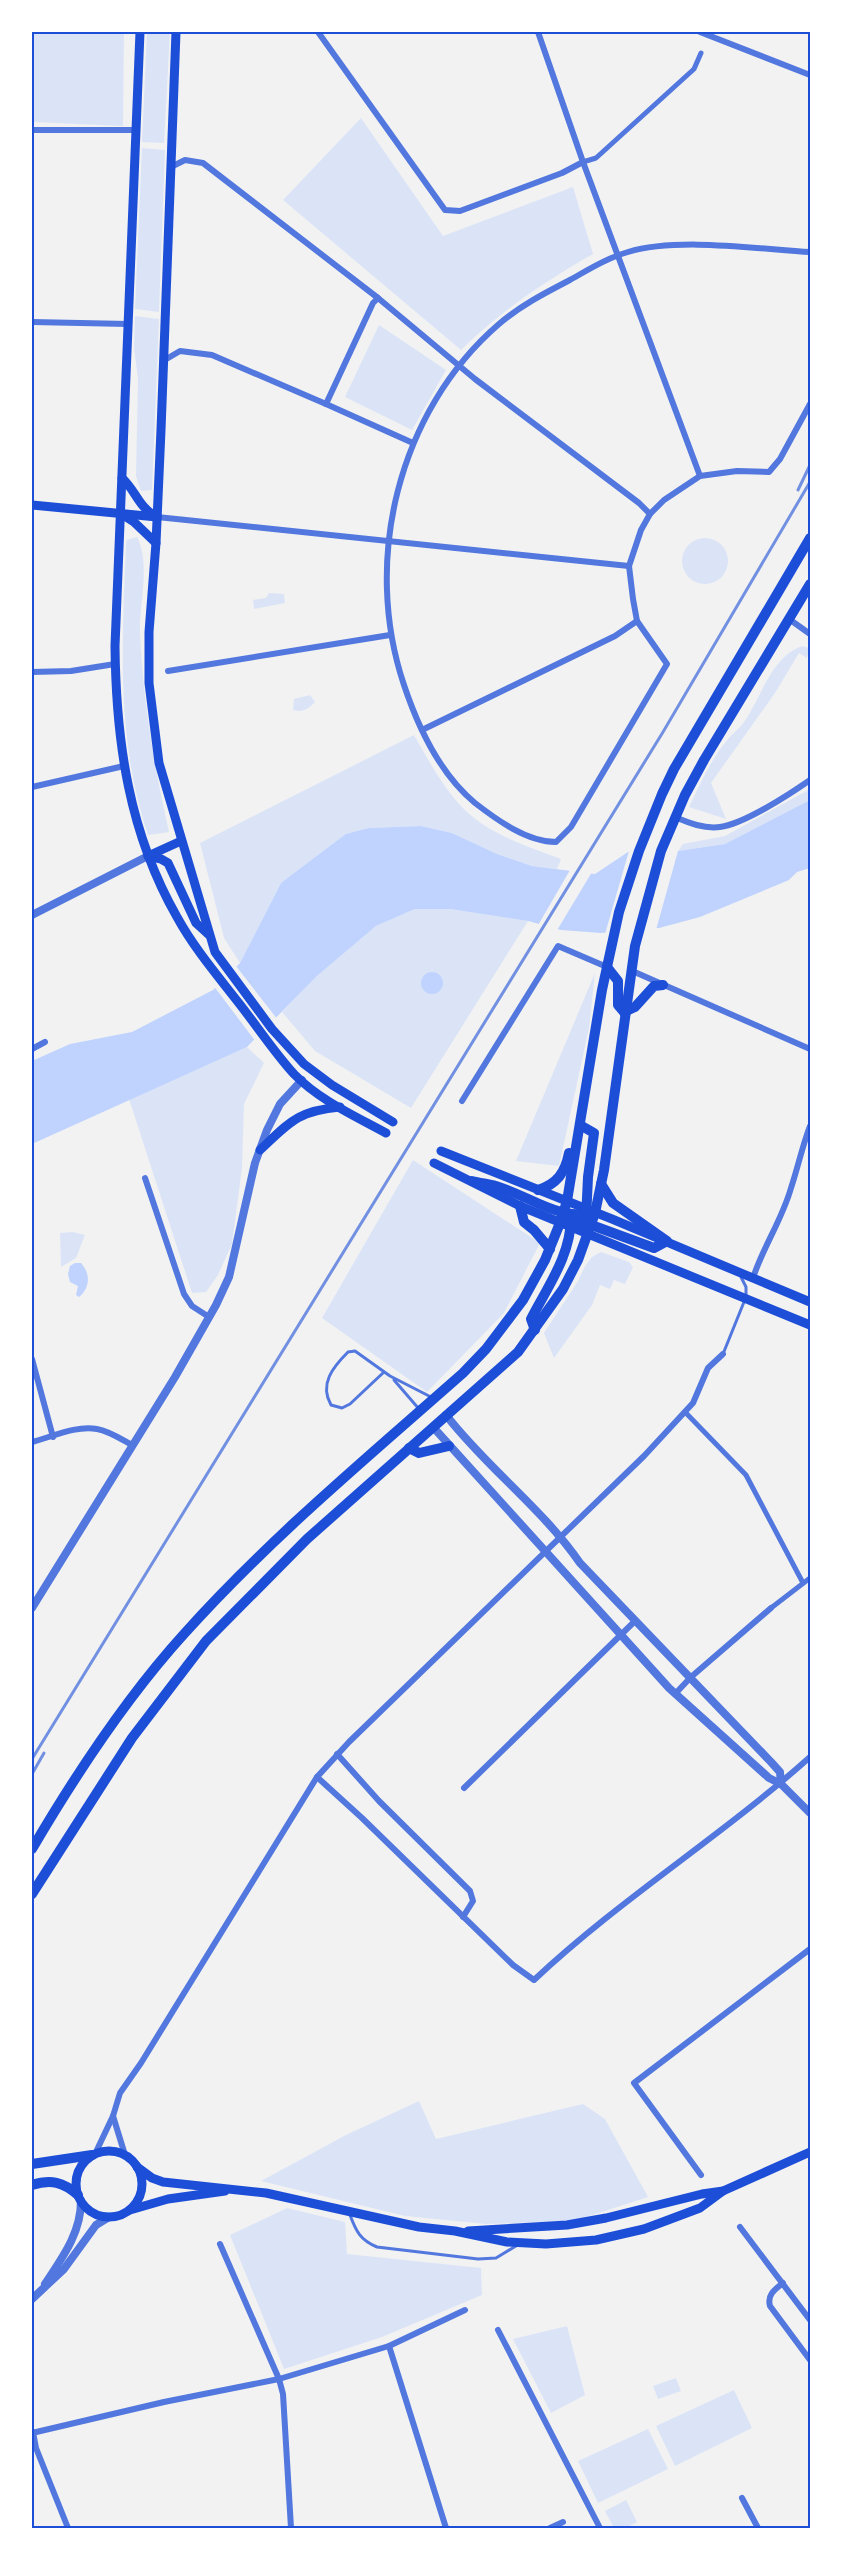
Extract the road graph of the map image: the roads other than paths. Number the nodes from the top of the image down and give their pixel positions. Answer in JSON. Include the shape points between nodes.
{"nodes":[{"id":1,"x":140,"y":32,"type":"edge"},
{"id":2,"x":176,"y":32,"type":"edge"},
{"id":3,"x":318,"y":32,"type":"edge"},
{"id":4,"x":538,"y":32,"type":"edge"},
{"id":5,"x":700,"y":32,"type":"edge"},
{"id":6,"x":700,"y":53,"type":"dead end"},
{"id":7,"x":810,"y":75,"type":"edge"},
{"id":8,"x":32,"y":130,"type":"edge"},
{"id":9,"x":136,"y":130,"type":"junction"},
{"id":10,"x":584,"y":162,"type":"junction"},
{"id":11,"x":171,"y":167,"type":"junction"},
{"id":12,"x":810,"y":252,"type":"edge"},
{"id":13,"x":618,"y":255,"type":"junction"},
{"id":14,"x":378,"y":298,"type":"junction"},
{"id":15,"x":32,"y":322,"type":"edge"},
{"id":16,"x":128,"y":324,"type":"junction"},
{"id":17,"x":163,"y":362,"type":"junction"},
{"id":18,"x":460,"y":367,"type":"junction"},
{"id":19,"x":327,"y":404,"type":"junction"},
{"id":20,"x":810,"y":404,"type":"edge"},
{"id":21,"x":413,"y":443,"type":"junction"},
{"id":22,"x":700,"y":476,"type":"junction"},
{"id":23,"x":122,"y":478,"type":"junction"},
{"id":24,"x":32,"y":505,"type":"edge"},
{"id":25,"x":121,"y":514,"type":"junction"},
{"id":26,"x":650,"y":514,"type":"junction"},
{"id":27,"x":157,"y":518,"type":"junction"},
{"id":28,"x":810,"y":538,"type":"edge"},
{"id":29,"x":390,"y":541,"type":"junction"},
{"id":30,"x":156,"y":543,"type":"junction"},
{"id":31,"x":629,"y":566,"type":"junction"},
{"id":32,"x":810,"y":584,"type":"edge"},
{"id":33,"x":771,"y":607,"type":"junction"},
{"id":34,"x":789,"y":619,"type":"junction"},
{"id":35,"x":638,"y":621,"type":"junction"},
{"id":36,"x":810,"y":634,"type":"edge"},
{"id":37,"x":390,"y":635,"type":"junction"},
{"id":38,"x":115,"y":664,"type":"junction"},
{"id":39,"x":168,"y":671,"type":"dead end"},
{"id":40,"x":32,"y":672,"type":"edge"},
{"id":41,"x":422,"y":730,"type":"junction"},
{"id":42,"x":124,"y":766,"type":"junction"},
{"id":43,"x":810,"y":780,"type":"edge"},
{"id":44,"x":32,"y":787,"type":"edge"},
{"id":45,"x":675,"y":817,"type":"junction"},
{"id":46,"x":182,"y":842,"type":"junction"},
{"id":47,"x":148,"y":855,"type":"junction"},
{"id":48,"x":32,"y":915,"type":"edge"},
{"id":49,"x":209,"y":936,"type":"junction"},
{"id":50,"x":608,"y":967,"type":"junction"},
{"id":51,"x":630,"y":970,"type":"junction"},
{"id":52,"x":663,"y":985,"type":"junction"},
{"id":53,"x":624,"y":1012,"type":"junction"},
{"id":54,"x":268,"y":1033,"type":"junction"},
{"id":55,"x":45,"y":1042,"type":"dead end"},
{"id":56,"x":32,"y":1049,"type":"edge"},
{"id":57,"x":810,"y":1049,"type":"edge"},
{"id":58,"x":308,"y":1066,"type":"junction"},
{"id":59,"x":298,"y":1078,"type":"junction"},
{"id":60,"x":462,"y":1101,"type":"dead end"},
{"id":61,"x":340,"y":1107,"type":"junction"},
{"id":62,"x":393,"y":1122,"type":"dead end"},
{"id":63,"x":580,"y":1125,"type":"junction"},
{"id":64,"x":810,"y":1126,"type":"edge"},
{"id":65,"x":386,"y":1133,"type":"dead end"},
{"id":66,"x":260,"y":1150,"type":"junction"},
{"id":67,"x":441,"y":1151,"type":"dead end"},
{"id":68,"x":434,"y":1163,"type":"dead end"},
{"id":69,"x":145,"y":1178,"type":"dead end"},
{"id":70,"x":472,"y":1181,"type":"junction"},
{"id":71,"x":601,"y":1184,"type":"junction"},
{"id":72,"x":538,"y":1190,"type":"junction"},
{"id":73,"x":567,"y":1201,"type":"junction"},
{"id":74,"x":520,"y":1206,"type":"junction"},
{"id":75,"x":567,"y":1220,"type":"junction"},
{"id":76,"x":589,"y":1220,"type":"junction"},
{"id":77,"x":667,"y":1241,"type":"junction"},
{"id":78,"x":550,"y":1249,"type":"junction"},
{"id":79,"x":736,"y":1270,"type":"junction"},
{"id":80,"x":753,"y":1278,"type":"junction"},
{"id":81,"x":746,"y":1297,"type":"junction"},
{"id":82,"x":810,"y":1302,"type":"edge"},
{"id":83,"x":209,"y":1317,"type":"junction"},
{"id":84,"x":810,"y":1325,"type":"edge"},
{"id":85,"x":535,"y":1330,"type":"junction"},
{"id":86,"x":723,"y":1354,"type":"joint"},
{"id":87,"x":32,"y":1359,"type":"edge"},
{"id":88,"x":384,"y":1372,"type":"junction"},
{"id":89,"x":390,"y":1376,"type":"junction"},
{"id":90,"x":434,"y":1398,"type":"junction"},
{"id":91,"x":421,"y":1410,"type":"junction"},
{"id":92,"x":686,"y":1412,"type":"junction"},
{"id":93,"x":446,"y":1415,"type":"junction"},
{"id":94,"x":433,"y":1427,"type":"junction"},
{"id":95,"x":53,"y":1437,"type":"junction"},
{"id":96,"x":32,"y":1442,"type":"edge"},
{"id":97,"x":132,"y":1445,"type":"junction"},
{"id":98,"x":449,"y":1446,"type":"junction"},
{"id":99,"x":409,"y":1448,"type":"junction"},
{"id":100,"x":562,"y":1536,"type":"junction"},
{"id":101,"x":547,"y":1551,"type":"junction"},
{"id":102,"x":810,"y":1578,"type":"edge"},
{"id":103,"x":803,"y":1583,"type":"junction"},
{"id":104,"x":32,"y":1608,"type":"edge"},
{"id":105,"x":771,"y":1608,"type":"joint"},
{"id":106,"x":635,"y":1621,"type":"junction"},
{"id":107,"x":620,"y":1636,"type":"junction"},
{"id":108,"x":691,"y":1677,"type":"junction"},
{"id":109,"x":675,"y":1694,"type":"junction"},
{"id":110,"x":337,"y":1754,"type":"junction"},
{"id":111,"x":810,"y":1757,"type":"edge"},
{"id":112,"x":317,"y":1777,"type":"junction"},
{"id":113,"x":781,"y":1784,"type":"junction"},
{"id":114,"x":464,"y":1788,"type":"dead end"},
{"id":115,"x":810,"y":1813,"type":"edge"},
{"id":116,"x":32,"y":1850,"type":"edge"},
{"id":117,"x":32,"y":1894,"type":"edge"},
{"id":118,"x":463,"y":1917,"type":"junction"},
{"id":119,"x":810,"y":1949,"type":"edge"},
{"id":120,"x":113,"y":2116,"type":"junction"},
{"id":121,"x":810,"y":2152,"type":"edge"},
{"id":122,"x":94,"y":2155,"type":"junction"},
{"id":123,"x":125,"y":2155,"type":"junction"},
{"id":124,"x":32,"y":2164,"type":"edge"},
{"id":125,"x":137,"y":2167,"type":"junction"},
{"id":126,"x":701,"y":2175,"type":"dead end"},
{"id":127,"x":32,"y":2185,"type":"edge"},
{"id":128,"x":243,"y":2190,"type":"junction"},
{"id":129,"x":723,"y":2191,"type":"junction"},
{"id":130,"x":80,"y":2198,"type":"junction"},
{"id":131,"x":128,"y":2210,"type":"junction"},
{"id":132,"x":349,"y":2213,"type":"junction"},
{"id":133,"x":109,"y":2217,"type":"junction"},
{"id":134,"x":740,"y":2227,"type":"dead end"},
{"id":135,"x":455,"y":2231,"type":"junction"},
{"id":136,"x":520,"y":2243,"type":"junction"},
{"id":137,"x":220,"y":2244,"type":"dead end"},
{"id":138,"x":783,"y":2283,"type":"junction"},
{"id":139,"x":39,"y":2292,"type":"junction"},
{"id":140,"x":32,"y":2299,"type":"edge"},
{"id":141,"x":465,"y":2310,"type":"dead end"},
{"id":142,"x":810,"y":2320,"type":"edge"},
{"id":143,"x":498,"y":2330,"type":"dead end"},
{"id":144,"x":389,"y":2346,"type":"junction"},
{"id":145,"x":810,"y":2360,"type":"edge"},
{"id":146,"x":279,"y":2379,"type":"junction"},
{"id":147,"x":32,"y":2432,"type":"edge"},
{"id":148,"x":742,"y":2498,"type":"dead end"},
{"id":149,"x":563,"y":2522,"type":"dead end"},
{"id":150,"x":68,"y":2529,"type":"edge"},
{"id":151,"x":291,"y":2529,"type":"edge"},
{"id":152,"x":446,"y":2529,"type":"edge"},
{"id":153,"x":550,"y":2529,"type":"edge"},
{"id":154,"x":600,"y":2529,"type":"edge"},
{"id":155,"x":758,"y":2529,"type":"edge"}],
"edges":[{"from":1,"to":9,"type":"main road"},
{"from":2,"to":11,"type":"main road"},
{"from":3,"to":10,"type":"street","via":[[445,210],[460,211]]},
{"from":4,"to":10,"type":"street"},
{"from":5,"to":7,"type":"street"},
{"from":6,"to":10,"type":"street","via":[[694,69],[596,158]]},
{"from":8,"to":9,"type":"street"},
{"from":9,"to":16,"type":"main road"},
{"from":10,"to":13,"type":"street"},
{"from":11,"to":14,"type":"street","via":[[185,160],[203,163]]},
{"from":11,"to":17,"type":"main road"},
{"from":12,"to":13,"type":"street","via":[[677,245]]},
{"from":13,"to":18,"type":"street","via":[[521,307],[498,325]]},
{"from":13,"to":22,"type":"street"},
{"from":14,"to":18,"type":"street"},
{"from":14,"to":19,"type":"street"},
{"from":15,"to":16,"type":"street"},
{"from":16,"to":23,"type":"main road"},
{"from":17,"to":19,"type":"street","via":[[180,351],[212,355]]},
{"from":17,"to":27,"type":"main road"},
{"from":18,"to":21,"type":"street","via":[[433,404]]},
{"from":18,"to":26,"type":"street"},
{"from":19,"to":21,"type":"street"},
{"from":20,"to":22,"type":"street","via":[[780,459],[768,472]]},
{"from":21,"to":29,"type":"street","via":[[397,497]]},
{"from":22,"to":26,"type":"street"},
{"from":23,"to":25,"type":"main road"},
{"from":23,"to":27,"type":"main road","via":[[145,510]]},
{"from":24,"to":25,"type":"main road"},
{"from":25,"to":27,"type":"main road"},
{"from":25,"to":30,"type":"main road"},
{"from":25,"to":38,"type":"main road"},
{"from":26,"to":31,"type":"street"},
{"from":27,"to":29,"type":"street"},
{"from":27,"to":30,"type":"main road"},
{"from":28,"to":33,"type":"main road"},
{"from":29,"to":31,"type":"street"},
{"from":29,"to":37,"type":"street","via":[[386,588]]},
{"from":30,"to":46,"type":"main road","via":[[148,632],[149,683],[159,763]]},
{"from":31,"to":35,"type":"street"},
{"from":32,"to":34,"type":"main road"},
{"from":33,"to":34,"type":"main road"},
{"from":33,"to":50,"type":"main road","via":[[674,769],[639,851]]},
{"from":34,"to":36,"type":"street"},
{"from":34,"to":45,"type":"main road","via":[[704,760]]},
{"from":35,"to":41,"type":"street","via":[[615,636]]},
{"from":35,"to":41,"type":"street","via":[[667,664],[571,827],[559,839],[537,839],[487,812],[449,776]]},
{"from":37,"to":39,"type":"street"},
{"from":37,"to":41,"type":"street","via":[[407,695]]},
{"from":38,"to":40,"type":"street"},
{"from":38,"to":42,"type":"main road","via":[[115,699]]},
{"from":42,"to":44,"type":"street"},
{"from":42,"to":47,"type":"main road","via":[[136,824]]},
{"from":43,"to":45,"type":"street","via":[[749,816],[720,827],[697,826]]},
{"from":45,"to":51,"type":"main road","via":[[661,851]]},
{"from":46,"to":47,"type":"main road"},
{"from":46,"to":49,"type":"main road"},
{"from":47,"to":48,"type":"street"},
{"from":47,"to":49,"type":"main road","via":[[168,863],[196,923]]},
{"from":47,"to":54,"type":"main road","via":[[178,919],[219,979]]},
{"from":49,"to":54,"type":"main road","via":[[215,952]]},
{"from":50,"to":51,"type":"main road"},
{"from":50,"to":53,"type":"main road","via":[[618,981],[618,1005]]},
{"from":50,"to":60,"type":"street","via":[[558,946]]},
{"from":50,"to":63,"type":"main road"},
{"from":51,"to":52,"type":"street"},
{"from":51,"to":53,"type":"main road"},
{"from":52,"to":53,"type":"main road","via":[[654,986],[635,1007]]},
{"from":52,"to":57,"type":"street"},
{"from":53,"to":71,"type":"main road"},
{"from":54,"to":58,"type":"main road"},
{"from":54,"to":59,"type":"main road"},
{"from":55,"to":56,"type":"street"},
{"from":58,"to":59,"type":"main road"},
{"from":58,"to":62,"type":"main road"},
{"from":59,"to":61,"type":"main road"},
{"from":59,"to":66,"type":"street","via":[[267,1130]]},
{"from":61,"to":65,"type":"main road"},
{"from":61,"to":66,"type":"main road","via":[[300,1115]]},
{"from":63,"to":72,"type":"main road","via":[[563,1173],[548,1187]]},
{"from":63,"to":73,"type":"main road"},
{"from":63,"to":76,"type":"main road","via":[[594,1133]]},
{"from":64,"to":80,"type":"street","via":[[791,1188]]},
{"from":66,"to":83,"type":"street","via":[[229,1277]]},
{"from":67,"to":72,"type":"main road"},
{"from":68,"to":70,"type":"main road"},
{"from":69,"to":83,"type":"street","via":[[184,1294],[192,1306]]},
{"from":70,"to":74,"type":"main road"},
{"from":70,"to":75,"type":"main road","via":[[496,1186]]},
{"from":71,"to":76,"type":"main road"},
{"from":71,"to":77,"type":"main road","via":[[613,1203]]},
{"from":72,"to":73,"type":"main road"},
{"from":73,"to":75,"type":"main road"},
{"from":73,"to":76,"type":"main road"},
{"from":74,"to":75,"type":"main road"},
{"from":74,"to":78,"type":"main road","via":[[524,1222]]},
{"from":75,"to":76,"type":"main road"},
{"from":75,"to":76,"type":"main road"},
{"from":75,"to":78,"type":"main road"},
{"from":75,"to":85,"type":"main road","via":[[568,1245],[532,1317]]},
{"from":76,"to":77,"type":"main road","via":[[654,1248]]},
{"from":76,"to":81,"type":"main road"},
{"from":76,"to":85,"type":"main road","via":[[563,1289]]},
{"from":77,"to":79,"type":"main road"},
{"from":78,"to":90,"type":"main road","via":[[523,1300],[502,1329]]},
{"from":79,"to":80,"type":"main road"},
{"from":79,"to":81,"type":"lane","via":[[746,1287]]},
{"from":80,"to":81,"type":"main road"},
{"from":80,"to":82,"type":"main road"},
{"from":81,"to":84,"type":"main road"},
{"from":81,"to":86,"type":"lane"},
{"from":83,"to":97,"type":"street"},
{"from":85,"to":93,"type":"main road","via":[[518,1352]]},
{"from":86,"to":92,"type":"street","via":[[708,1368]]},
{"from":87,"to":95,"type":"street"},
{"from":88,"to":88,"type":"lane","via":[[342,1408],[331,1405],[325,1395],[327,1379],[348,1352],[362,1354]]},
{"from":88,"to":89,"type":"lane"},
{"from":89,"to":90,"type":"lane"},
{"from":89,"to":91,"type":"lane"},
{"from":90,"to":91,"type":"main road"},
{"from":90,"to":93,"type":"main road"},
{"from":91,"to":94,"type":"main road"},
{"from":91,"to":116,"type":"main road","via":[[289,1528],[183,1634],[118,1716]]},
{"from":92,"to":100,"type":"street"},
{"from":92,"to":103,"type":"street","via":[[746,1475]]},
{"from":93,"to":94,"type":"main road"},
{"from":93,"to":100,"type":"street"},
{"from":94,"to":98,"type":"street"},
{"from":94,"to":99,"type":"main road"},
{"from":95,"to":96,"type":"street"},
{"from":95,"to":97,"type":"street","via":[[90,1428]]},
{"from":97,"to":104,"type":"street"},
{"from":98,"to":99,"type":"main road","via":[[419,1453]]},
{"from":98,"to":101,"type":"street"},
{"from":99,"to":117,"type":"main road","via":[[307,1539],[206,1641],[132,1738]]},
{"from":100,"to":101,"type":"street"},
{"from":100,"to":106,"type":"street","via":[[580,1563]]},
{"from":101,"to":107,"type":"street"},
{"from":101,"to":110,"type":"street"},
{"from":102,"to":103,"type":"street"},
{"from":103,"to":105,"type":"street"},
{"from":105,"to":108,"type":"street"},
{"from":106,"to":107,"type":"street"},
{"from":106,"to":108,"type":"street"},
{"from":107,"to":109,"type":"street"},
{"from":107,"to":114,"type":"street"},
{"from":108,"to":109,"type":"street"},
{"from":108,"to":113,"type":"street","via":[[780,1772]]},
{"from":109,"to":113,"type":"street","via":[[769,1778]]},
{"from":110,"to":112,"type":"street"},
{"from":110,"to":118,"type":"street","via":[[470,1891],[473,1901]]},
{"from":111,"to":113,"type":"street"},
{"from":112,"to":118,"type":"street"},
{"from":112,"to":120,"type":"street","via":[[120,2093]]},
{"from":113,"to":115,"type":"street"},
{"from":113,"to":118,"type":"street","via":[[571,1946],[534,1980]]},
{"from":119,"to":126,"type":"street","via":[[634,2083]]},
{"from":120,"to":122,"type":"street"},
{"from":120,"to":123,"type":"street"},
{"from":121,"to":129,"type":"main road"},
{"from":122,"to":123,"type":"main road","via":[[110,2151]]},
{"from":122,"to":124,"type":"main road"},
{"from":122,"to":130,"type":"main road","via":[[79,2171],[76,2183]]},
{"from":123,"to":125,"type":"main road"},
{"from":125,"to":128,"type":"main road","via":[[159,2181]]},
{"from":125,"to":131,"type":"main road","via":[[142,2188]]},
{"from":127,"to":130,"type":"main road","via":[[55,2182],[69,2187]]},
{"from":128,"to":131,"type":"main road","via":[[168,2199]]},
{"from":128,"to":132,"type":"main road"},
{"from":129,"to":135,"type":"main road","via":[[567,2225]]},
{"from":129,"to":136,"type":"main road","via":[[700,2208],[644,2229],[596,2240]]},
{"from":130,"to":133,"type":"main road","via":[[96,2214]]},
{"from":130,"to":139,"type":"street","via":[[81,2216],[69,2246]]},
{"from":131,"to":133,"type":"main road"},
{"from":132,"to":135,"type":"main road"},
{"from":132,"to":136,"type":"lane","via":[[364,2242],[377,2247],[478,2259],[496,2258]]},
{"from":133,"to":139,"type":"street","via":[[96,2225],[64,2269]]},
{"from":134,"to":138,"type":"street"},
{"from":135,"to":136,"type":"main road"},
{"from":137,"to":146,"type":"street"},
{"from":138,"to":142,"type":"street"},
{"from":138,"to":145,"type":"street","via":[[771,2293],[770,2306]]},
{"from":139,"to":140,"type":"street"},
{"from":141,"to":144,"type":"street"},
{"from":143,"to":154,"type":"street"},
{"from":144,"to":146,"type":"street"},
{"from":144,"to":152,"type":"street"},
{"from":146,"to":147,"type":"street"},
{"from":146,"to":151,"type":"street"},
{"from":147,"to":150,"type":"street"},
{"from":148,"to":155,"type":"street"},
{"from":149,"to":153,"type":"street"}]}
